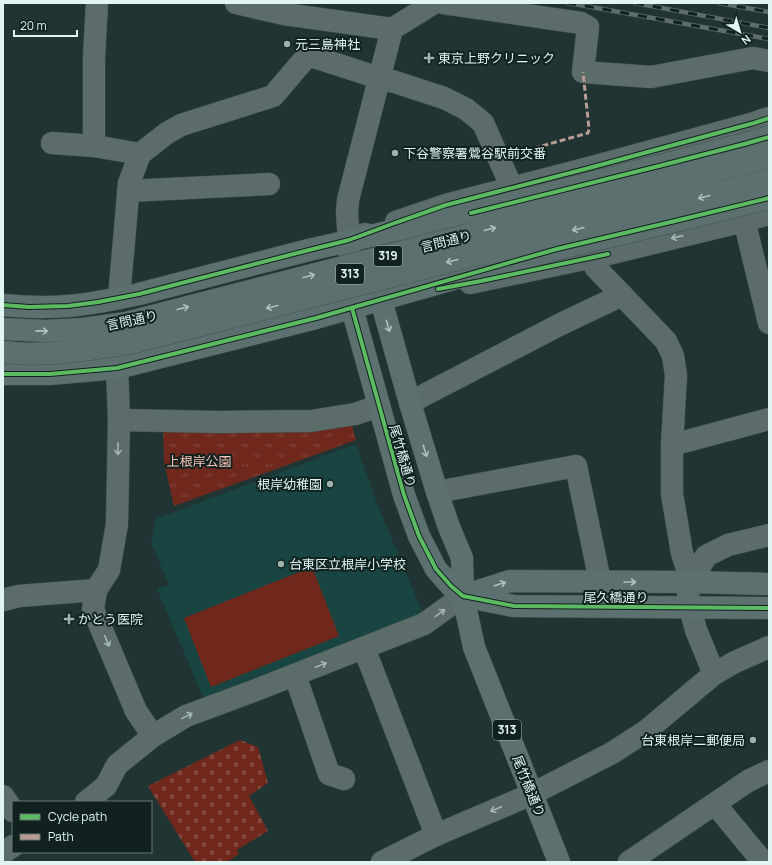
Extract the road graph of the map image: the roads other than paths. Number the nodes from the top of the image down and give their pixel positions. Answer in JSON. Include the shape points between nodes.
{"nodes":[{"id":1,"x":97,"y":3,"type":"edge"},
{"id":2,"x":236,"y":3,"type":"edge"},
{"id":3,"x":434,"y":3,"type":"edge"},
{"id":4,"x":443,"y":3,"type":"edge"},
{"id":5,"x":392,"y":29,"type":"junction"},
{"id":6,"x":769,"y":61,"type":"edge"},
{"id":7,"x":379,"y":78,"type":"junction"},
{"id":8,"x":769,"y":118,"type":"edge"},
{"id":9,"x":722,"y":132,"type":"junction"},
{"id":10,"x":769,"y":136,"type":"edge"},
{"id":11,"x":52,"y":143,"type":"dead end"},
{"id":12,"x":94,"y":146,"type":"junction"},
{"id":13,"x":140,"y":154,"type":"junction"},
{"id":14,"x":769,"y":157,"type":"edge"},
{"id":15,"x":769,"y":180,"type":"edge"},
{"id":16,"x":269,"y":184,"type":"dead end"},
{"id":17,"x":512,"y":188,"type":"junction"},
{"id":18,"x":128,"y":191,"type":"junction"},
{"id":19,"x":769,"y":198,"type":"edge"},
{"id":20,"x":769,"y":214,"type":"edge"},
{"id":21,"x":744,"y":221,"type":"junction"},
{"id":22,"x":349,"y":240,"type":"junction"},
{"id":23,"x":591,"y":258,"type":"junction"},
{"id":24,"x":622,"y":295,"type":"junction"},
{"id":25,"x":119,"y":298,"type":"junction"},
{"id":26,"x":381,"y":300,"type":"junction"},
{"id":27,"x":3,"y":305,"type":"edge"},
{"id":28,"x":352,"y":308,"type":"junction"},
{"id":29,"x":769,"y":323,"type":"edge"},
{"id":30,"x":3,"y":329,"type":"edge"},
{"id":31,"x":3,"y":352,"type":"edge"},
{"id":32,"x":117,"y":368,"type":"junction"},
{"id":33,"x":3,"y":374,"type":"edge"},
{"id":34,"x":410,"y":403,"type":"junction"},
{"id":35,"x":379,"y":406,"type":"junction"},
{"id":36,"x":769,"y":419,"type":"edge"},
{"id":37,"x":118,"y":420,"type":"junction"},
{"id":38,"x":672,"y":445,"type":"junction"},
{"id":39,"x":437,"y":492,"type":"junction"},
{"id":40,"x":769,"y":535,"type":"edge"},
{"id":41,"x":600,"y":581,"type":"junction"},
{"id":42,"x":691,"y":582,"type":"junction"},
{"id":43,"x":769,"y":584,"type":"edge"},
{"id":44,"x":96,"y":590,"type":"junction"},
{"id":45,"x":463,"y":596,"type":"junction"},
{"id":46,"x":3,"y":600,"type":"edge"},
{"id":47,"x":690,"y":608,"type":"junction"},
{"id":48,"x":769,"y":608,"type":"edge"},
{"id":49,"x":769,"y":647,"type":"edge"},
{"id":50,"x":364,"y":648,"type":"junction"},
{"id":51,"x":714,"y":674,"type":"junction"},
{"id":52,"x":295,"y":675,"type":"junction"},
{"id":53,"x":153,"y":736,"type":"junction"},
{"id":54,"x":769,"y":771,"type":"edge"},
{"id":55,"x":344,"y":779,"type":"dead end"},
{"id":56,"x":532,"y":794,"type":"junction"},
{"id":57,"x":3,"y":796,"type":"edge"},
{"id":58,"x":87,"y":801,"type":"edge"},
{"id":59,"x":715,"y":804,"type":"junction"},
{"id":60,"x":12,"y":810,"type":"edge"},
{"id":61,"x":436,"y":836,"type":"junction"},
{"id":62,"x":12,"y":847,"type":"edge"},
{"id":63,"x":3,"y":853,"type":"edge"},
{"id":64,"x":382,"y":862,"type":"edge"},
{"id":65,"x":559,"y":862,"type":"edge"},
{"id":66,"x":629,"y":862,"type":"edge"},
{"id":67,"x":763,"y":862,"type":"edge"}],
"edges":[{"from":1,"to":12,"type":"street"},
{"from":2,"to":5,"type":"street","via":[[284,14]]},
{"from":3,"to":5,"type":"street"},
{"from":4,"to":6,"type":"street","via":[[581,23],[588,28],[583,72],[651,77],[753,58]]},
{"from":5,"to":7,"type":"street"},
{"from":7,"to":13,"type":"street","via":[[308,55],[273,96],[181,125]]},
{"from":7,"to":17,"type":"street","via":[[444,98],[466,109],[483,122]]},
{"from":7,"to":22,"type":"street","via":[[348,200]]},
{"from":8,"to":9,"type":"street"},
{"from":9,"to":17,"type":"street"},
{"from":9,"to":21,"type":"street"},
{"from":10,"to":22,"type":"main road","bridge":true,"via":[[471,214]]},
{"from":11,"to":12,"type":"street"},
{"from":12,"to":13,"type":"street"},
{"from":13,"to":18,"type":"street","via":[[128,183]]},
{"from":30,"to":14,"type":"main road","name":"言問通り","number":"319","one_way":true,"bridge":true,"via":[[83,330],[126,323]]},
{"from":15,"to":31,"type":"main road","name":"言問通り","number":"319","one_way":true,"bridge":true,"via":[[130,343],[53,353]]},
{"from":16,"to":18,"type":"street"},
{"from":17,"to":22,"type":"street","via":[[446,205]]},
{"from":18,"to":25,"type":"street"},
{"from":19,"to":26,"type":"main road","bridge":true,"via":[[558,249]]},
{"from":20,"to":21,"type":"street"},
{"from":21,"to":23,"type":"street","one_way":true},
{"from":21,"to":29,"type":"street"},
{"from":22,"to":25,"type":"main road"},
{"from":22,"to":26,"type":"main road","name":"尾竹橋通り"},
{"from":22,"to":28,"type":"main road","name":"尾竹橋通り","number":"313"},
{"from":23,"to":24,"type":"street","via":[[596,268]]},
{"from":23,"to":26,"type":"street"},
{"from":24,"to":34,"type":"street","via":[[560,324]]},
{"from":24,"to":38,"type":"street","via":[[666,340],[673,356],[676,375]]},
{"from":25,"to":27,"type":"main road","via":[[68,306]]},
{"from":26,"to":28,"type":"main road"},
{"from":26,"to":34,"type":"main road","name":"尾竹橋通り","one_way":true},
{"from":28,"to":32,"type":"main road"},
{"from":28,"to":35,"type":"main road","name":"尾竹橋通り"},
{"from":32,"to":33,"type":"main road","via":[[50,374]]},
{"from":32,"to":37,"type":"street"},
{"from":34,"to":39,"type":"main road","name":"尾竹橋通り","one_way":true},
{"from":35,"to":37,"type":"street","via":[[355,414],[311,421]]},
{"from":35,"to":45,"type":"main road","name":"尾竹橋通り","via":[[404,495],[419,536],[436,569]]},
{"from":36,"to":38,"type":"street"},
{"from":37,"to":44,"type":"street","one_way":true,"via":[[117,524],[109,570]]},
{"from":38,"to":42,"type":"street","via":[[672,494],[682,553]]},
{"from":39,"to":41,"type":"street","via":[[576,466]]},
{"from":39,"to":45,"type":"main road","name":"尾竹橋通り","via":[[462,558]]},
{"from":40,"to":42,"type":"street","via":[[728,546],[706,556]]},
{"from":41,"to":42,"type":"main road","name":"尾久橋通り","one_way":true},
{"from":45,"to":41,"type":"main road","name":"尾久橋通り","one_way":true,"via":[[510,581]]},
{"from":42,"to":43,"type":"main road","name":"尾久橋通り"},
{"from":42,"to":47,"type":"street","via":[[688,596]]},
{"from":44,"to":46,"type":"street","via":[[19,596]]},
{"from":44,"to":53,"type":"street","one_way":true,"via":[[93,610],[136,711]]},
{"from":45,"to":47,"type":"main road","name":"尾久橋通り","via":[[514,606]]},
{"from":50,"to":45,"type":"street","one_way":true,"via":[[424,624]]},
{"from":45,"to":56,"type":"main road","name":"尾竹橋通り","number":"313","via":[[474,647]]},
{"from":47,"to":48,"type":"main road","name":"尾久橋通り"},
{"from":47,"to":51,"type":"street"},
{"from":49,"to":51,"type":"street"},
{"from":52,"to":50,"type":"street","one_way":true},
{"from":50,"to":61,"type":"street"},
{"from":51,"to":56,"type":"street","via":[[646,731],[612,753]]},
{"from":53,"to":52,"type":"street","one_way":true,"via":[[186,716]]},
{"from":52,"to":55,"type":"street","via":[[329,774]]},
{"from":53,"to":58,"type":"street","via":[[117,765],[106,786]]},
{"from":54,"to":59,"type":"street","via":[[748,781]]},
{"from":56,"to":61,"type":"street","one_way":true},
{"from":56,"to":65,"type":"main road","name":"尾竹橋通り","number":"313"},
{"from":57,"to":60,"type":"street"},
{"from":59,"to":66,"type":"street"},
{"from":59,"to":67,"type":"street"},
{"from":61,"to":64,"type":"street"},
{"from":62,"to":63,"type":"street"}]}
